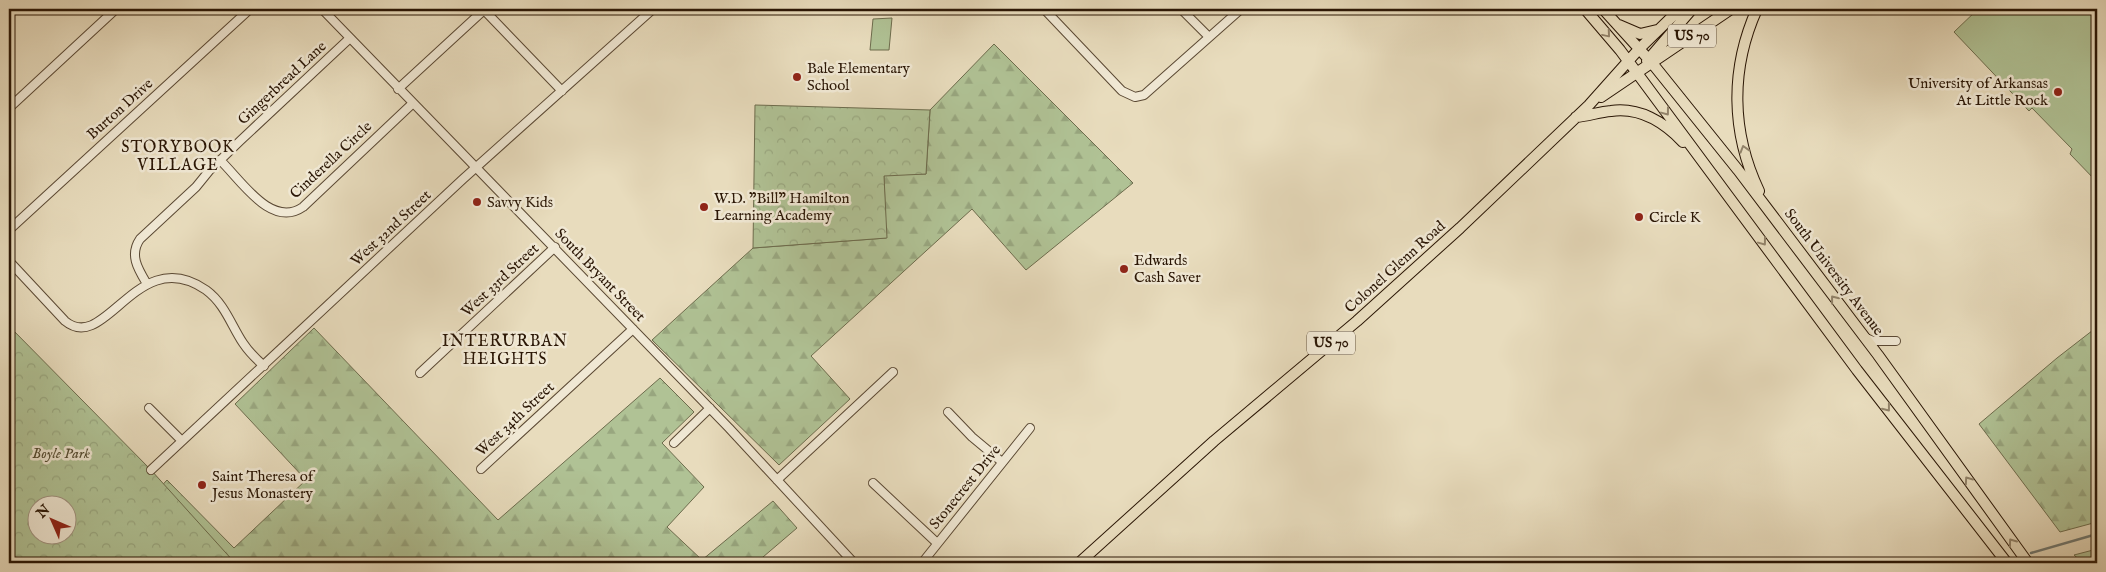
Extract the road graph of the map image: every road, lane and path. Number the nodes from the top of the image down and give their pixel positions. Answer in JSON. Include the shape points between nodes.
{"nodes":[{"id":1,"x":116,"y":9,"type":"edge"},
{"id":2,"x":250,"y":9,"type":"edge"},
{"id":3,"x":322,"y":9,"type":"edge"},
{"id":4,"x":484,"y":9,"type":"edge"},
{"id":5,"x":1044,"y":9,"type":"edge"},
{"id":6,"x":1180,"y":9,"type":"edge"},
{"id":7,"x":1241,"y":9,"type":"edge"},
{"id":8,"x":1585,"y":9,"type":"edge"},
{"id":9,"x":1603,"y":9,"type":"edge"},
{"id":10,"x":1680,"y":9,"type":"edge"},
{"id":11,"x":1692,"y":9,"type":"edge"},
{"id":12,"x":1731,"y":9,"type":"edge"},
{"id":13,"x":1757,"y":9,"type":"edge"},
{"id":14,"x":647,"y":11,"type":"edge"},
{"id":15,"x":1616,"y":24,"type":"junction"},
{"id":16,"x":1660,"y":28,"type":"junction"},
{"id":17,"x":1209,"y":37,"type":"junction"},
{"id":18,"x":350,"y":38,"type":"junction"},
{"id":19,"x":1639,"y":49,"type":"junction"},
{"id":20,"x":1628,"y":61,"type":"junction"},
{"id":21,"x":1650,"y":61,"type":"junction"},
{"id":22,"x":1637,"y":73,"type":"junction"},
{"id":23,"x":398,"y":89,"type":"junction"},
{"id":24,"x":562,"y":91,"type":"junction"},
{"id":25,"x":412,"y":104,"type":"junction"},
{"id":26,"x":1589,"y":105,"type":"junction"},
{"id":27,"x":9,"y":108,"type":"edge"},
{"id":28,"x":1576,"y":117,"type":"junction"},
{"id":29,"x":220,"y":160,"type":"junction"},
{"id":30,"x":1703,"y":162,"type":"junction"},
{"id":31,"x":476,"y":168,"type":"junction"},
{"id":32,"x":1778,"y":225,"type":"junction"},
{"id":33,"x":9,"y":230,"type":"edge"},
{"id":34,"x":555,"y":248,"type":"junction"},
{"id":35,"x":9,"y":261,"type":"edge"},
{"id":36,"x":147,"y":284,"type":"junction"},
{"id":37,"x":634,"y":329,"type":"junction"},
{"id":38,"x":1864,"y":337,"type":"junction"},
{"id":39,"x":1896,"y":341,"type":"dead end"},
{"id":40,"x":264,"y":366,"type":"junction"},
{"id":41,"x":894,"y":372,"type":"dead end"},
{"id":42,"x":420,"y":373,"type":"dead end"},
{"id":43,"x":150,"y":408,"type":"dead end"},
{"id":44,"x":710,"y":408,"type":"junction"},
{"id":45,"x":948,"y":412,"type":"dead end"},
{"id":46,"x":1030,"y":428,"type":"dead end"},
{"id":47,"x":182,"y":441,"type":"junction"},
{"id":48,"x":674,"y":444,"type":"dead end"},
{"id":49,"x":1002,"y":462,"type":"junction"},
{"id":50,"x":481,"y":469,"type":"dead end"},
{"id":51,"x":151,"y":470,"type":"dead end"},
{"id":52,"x":777,"y":480,"type":"junction"},
{"id":53,"x":873,"y":483,"type":"dead end"},
{"id":54,"x":937,"y":543,"type":"junction"},
{"id":55,"x":854,"y":563,"type":"edge"},
{"id":56,"x":922,"y":563,"type":"edge"},
{"id":57,"x":1079,"y":563,"type":"edge"},
{"id":58,"x":2007,"y":563,"type":"edge"},
{"id":59,"x":2028,"y":563,"type":"edge"}],
"edges":[{"from":1,"to":27,"type":"street"},
{"from":2,"to":33,"type":"street","name":"Burton Drive"},
{"from":3,"to":18,"type":"street","name":"South Bryant Street"},
{"from":4,"to":23,"type":"street"},
{"from":4,"to":24,"type":"street"},
{"from":5,"to":17,"type":"street","via":[[1122,91],[1134,97],[1144,95]]},
{"from":6,"to":17,"type":"street"},
{"from":7,"to":17,"type":"street"},
{"from":8,"to":20,"type":"main road","one_way":true},
{"from":9,"to":15,"type":"main road","name":"South University Avenue"},
{"from":10,"to":16,"type":"main road","number":"US 70"},
{"from":11,"to":21,"type":"main road","name":"Colonel Glenn Road"},
{"from":12,"to":21,"type":"main road","number":"US 70"},
{"from":32,"to":13,"type":"main road","one_way":true,"via":[[1753,178],[1736,110],[1741,56]]},
{"from":14,"to":24,"type":"street","name":"West 32nd Street"},
{"from":15,"to":16,"type":"main road","via":[[1640,34]]},
{"from":15,"to":19,"type":"main road","name":"South University Avenue"},
{"from":16,"to":19,"type":"main road","number":"US 70"},
{"from":18,"to":23,"type":"street","name":"South Bryant Street"},
{"from":18,"to":29,"type":"street","name":"Gingerbread Lane"},
{"from":19,"to":20,"type":"main road","number":"US 70"},
{"from":19,"to":21,"type":"main road","name":"South University Avenue"},
{"from":20,"to":22,"type":"main road"},
{"from":20,"to":26,"type":"main road","name":"Colonel Glenn Road","number":"US 70"},
{"from":21,"to":22,"type":"main road","name":"Colonel Glenn Road"},
{"from":21,"to":32,"type":"main road","name":"South University Avenue"},
{"from":22,"to":26,"type":"main road","name":"Colonel Glenn Road","number":"US 70"},
{"from":22,"to":30,"type":"main road","one_way":true},
{"from":23,"to":25,"type":"street","name":"South Bryant Street"},
{"from":24,"to":31,"type":"street","name":"West 32nd Street"},
{"from":25,"to":29,"type":"street","name":"Cinderella Circle","via":[[303,207],[292,212],[280,213],[269,208]]},
{"from":25,"to":31,"type":"street","name":"South Bryant Street"},
{"from":26,"to":28,"type":"main road","name":"Colonel Glenn Road","number":"US 70"},
{"from":28,"to":30,"type":"main road","via":[[1614,110],[1640,113],[1660,123]]},
{"from":28,"to":57,"type":"main road","name":"Colonel Glenn Road","number":"US 70","via":[[1389,293],[1214,441]]},
{"from":29,"to":36,"type":"street","name":"Gingerbread Lane","via":[[137,244],[135,261]]},
{"from":30,"to":58,"type":"main road","one_way":true,"via":[[1857,370]]},
{"from":31,"to":34,"type":"street","name":"South Bryant Street"},
{"from":31,"to":40,"type":"street","name":"West 32nd Street"},
{"from":38,"to":32,"type":"main road","name":"South University Avenue","one_way":true},
{"from":34,"to":37,"type":"street","name":"South Bryant Street"},
{"from":34,"to":42,"type":"street","name":"West 33rd Street"},
{"from":35,"to":36,"type":"street","via":[[65,321],[77,328],[97,324]]},
{"from":36,"to":40,"type":"street","via":[[179,280],[205,290],[224,309],[242,342]]},
{"from":37,"to":44,"type":"street","name":"South Bryant Street"},
{"from":37,"to":50,"type":"street","name":"West 34th Street"},
{"from":38,"to":39,"type":"street","via":[[1873,341]]},
{"from":59,"to":38,"type":"main road","name":"South University Avenue","one_way":true},
{"from":40,"to":47,"type":"street","name":"West 32nd Street"},
{"from":41,"to":52,"type":"street"},
{"from":43,"to":47,"type":"street"},
{"from":44,"to":48,"type":"street"},
{"from":44,"to":52,"type":"street","name":"South Bryant Street"},
{"from":45,"to":49,"type":"street"},
{"from":46,"to":49,"type":"street","name":"Stonecrest Drive"},
{"from":47,"to":51,"type":"street","name":"West 32nd Street"},
{"from":49,"to":54,"type":"street","name":"Stonecrest Drive"},
{"from":52,"to":55,"type":"street","name":"South Bryant Street"},
{"from":53,"to":54,"type":"street"},
{"from":54,"to":56,"type":"street","name":"Stonecrest Drive"}]}
